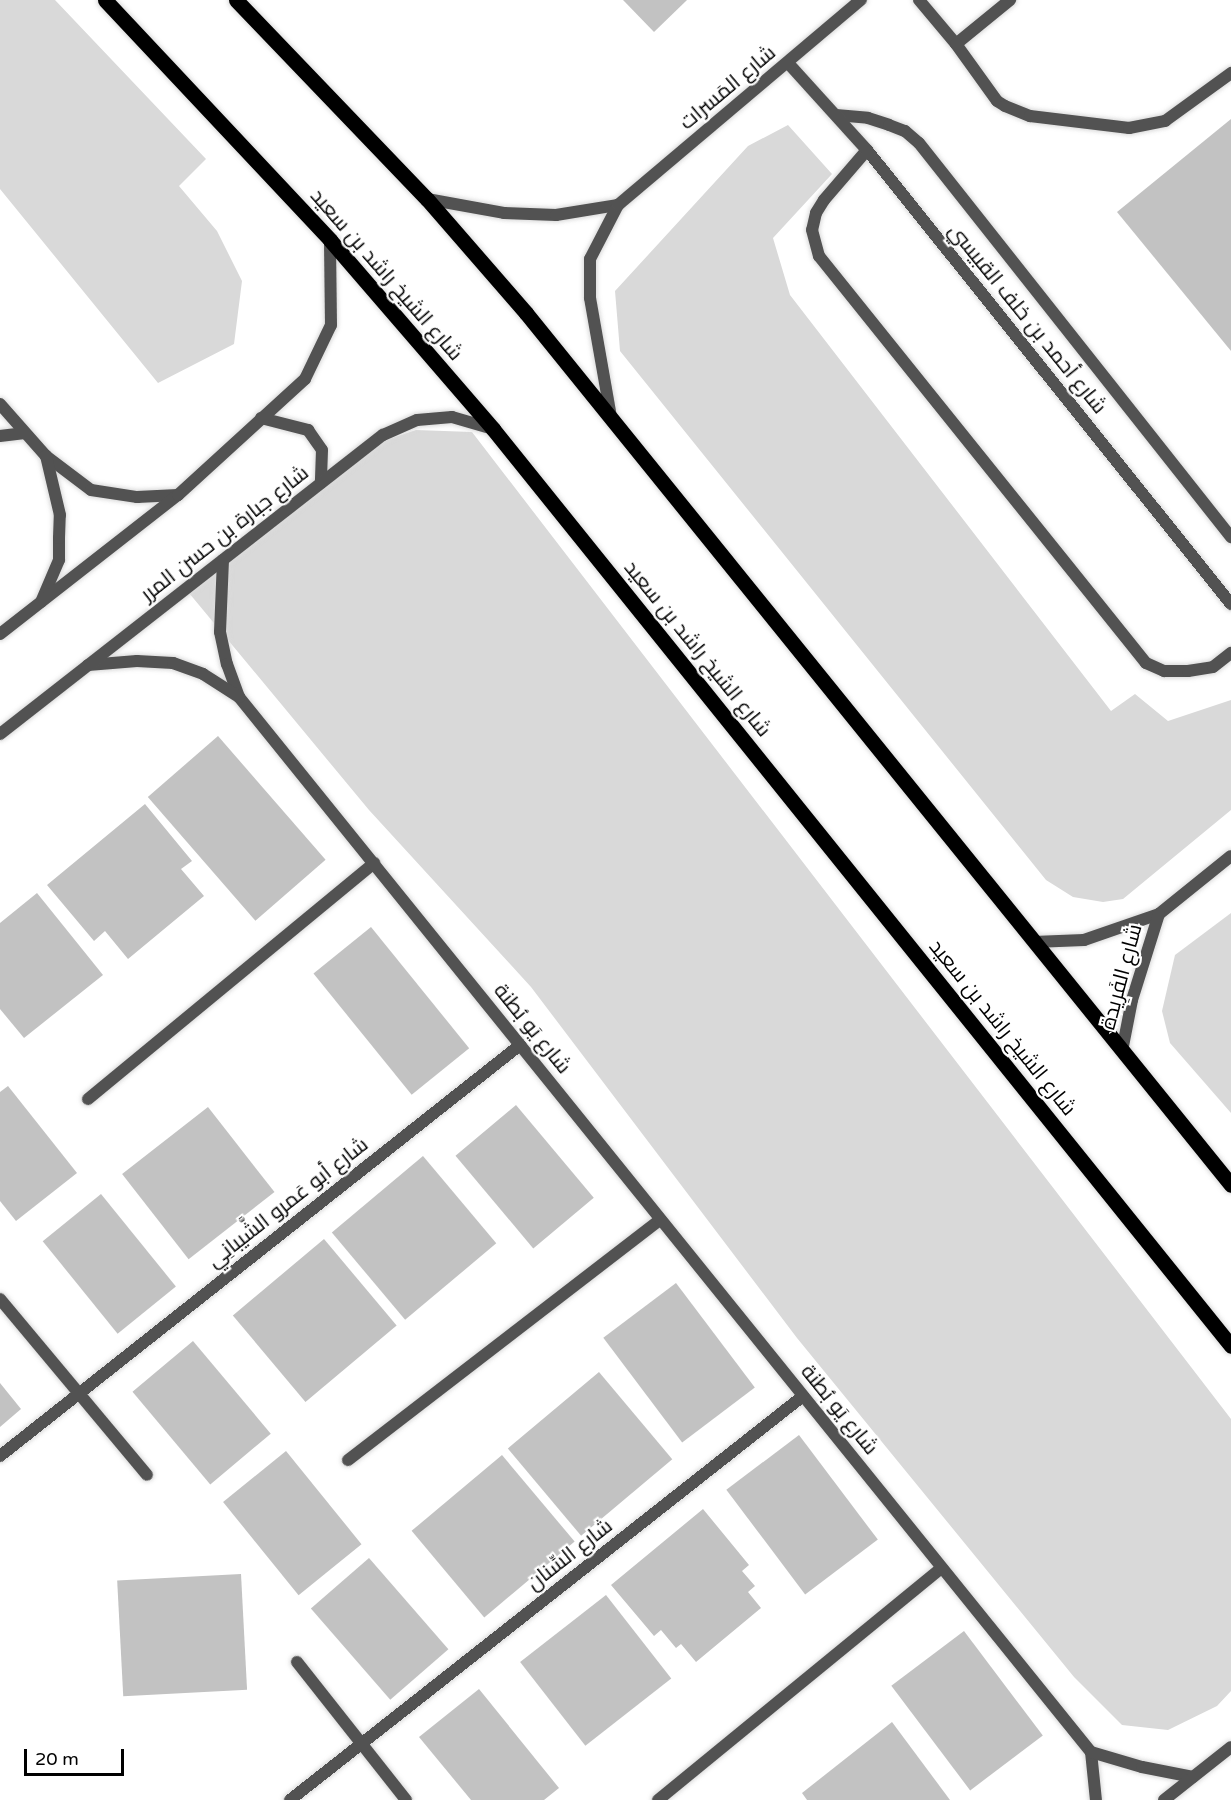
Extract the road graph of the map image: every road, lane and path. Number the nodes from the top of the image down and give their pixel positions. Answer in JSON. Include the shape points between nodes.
{"nodes":[{"id":1,"x":105,"y":0,"type":"edge"},
{"id":2,"x":236,"y":0,"type":"edge"},
{"id":3,"x":861,"y":0,"type":"edge"},
{"id":4,"x":919,"y":0,"type":"edge"},
{"id":5,"x":1010,"y":0,"type":"edge"},
{"id":6,"x":956,"y":44,"type":"junction"},
{"id":7,"x":788,"y":63,"type":"junction"},
{"id":8,"x":1231,"y":73,"type":"edge"},
{"id":9,"x":836,"y":114,"type":"junction"},
{"id":10,"x":867,"y":150,"type":"junction"},
{"id":11,"x":427,"y":200,"type":"junction"},
{"id":12,"x":618,"y":204,"type":"junction"},
{"id":13,"x":330,"y":240,"type":"junction"},
{"id":14,"x":0,"y":404,"type":"edge"},
{"id":15,"x":261,"y":417,"type":"junction"},
{"id":16,"x":611,"y":420,"type":"junction"},
{"id":17,"x":492,"y":429,"type":"junction"},
{"id":18,"x":25,"y":433,"type":"junction"},
{"id":19,"x":0,"y":436,"type":"edge"},
{"id":20,"x":46,"y":456,"type":"junction"},
{"id":21,"x":321,"y":483,"type":"junction"},
{"id":22,"x":178,"y":495,"type":"junction"},
{"id":23,"x":1231,"y":537,"type":"edge"},
{"id":24,"x":224,"y":560,"type":"junction"},
{"id":25,"x":41,"y":602,"type":"junction"},
{"id":26,"x":1231,"y":604,"type":"edge"},
{"id":27,"x":0,"y":634,"type":"edge"},
{"id":28,"x":1231,"y":653,"type":"edge"},
{"id":29,"x":88,"y":665,"type":"junction"},
{"id":30,"x":239,"y":697,"type":"junction"},
{"id":31,"x":0,"y":734,"type":"edge"},
{"id":32,"x":1231,"y":856,"type":"edge"},
{"id":33,"x":374,"y":863,"type":"junction"},
{"id":34,"x":1159,"y":914,"type":"junction"},
{"id":35,"x":1034,"y":942,"type":"junction"},
{"id":36,"x":520,"y":1045,"type":"junction"},
{"id":37,"x":1122,"y":1051,"type":"junction"},
{"id":38,"x":88,"y":1099,"type":"dead end"},
{"id":39,"x":1231,"y":1185,"type":"edge"},
{"id":40,"x":660,"y":1220,"type":"junction"},
{"id":41,"x":0,"y":1299,"type":"edge"},
{"id":42,"x":1231,"y":1346,"type":"edge"},
{"id":43,"x":80,"y":1391,"type":"junction"},
{"id":44,"x":803,"y":1396,"type":"junction"},
{"id":45,"x":0,"y":1455,"type":"edge"},
{"id":46,"x":348,"y":1460,"type":"dead end"},
{"id":47,"x":147,"y":1475,"type":"dead end"},
{"id":48,"x":941,"y":1568,"type":"junction"},
{"id":49,"x":297,"y":1662,"type":"dead end"},
{"id":50,"x":361,"y":1744,"type":"junction"},
{"id":51,"x":1231,"y":1747,"type":"edge"},
{"id":52,"x":1091,"y":1752,"type":"junction"},
{"id":53,"x":1193,"y":1777,"type":"junction"},
{"id":54,"x":290,"y":1800,"type":"edge"},
{"id":55,"x":406,"y":1800,"type":"edge"},
{"id":56,"x":658,"y":1800,"type":"edge"},
{"id":57,"x":1096,"y":1800,"type":"edge"},
{"id":58,"x":1164,"y":1800,"type":"edge"}],
"edges":[{"from":1,"to":13,"type":"main road","name":"شارع الشيخ راشد بن سعيد"},
{"from":2,"to":11,"type":"main road"},
{"from":3,"to":7,"type":"street","name":"شارع المَسرات"},
{"from":4,"to":6,"type":"street"},
{"from":5,"to":6,"type":"street"},
{"from":6,"to":8,"type":"street","via":[[1005,106],[1030,116],[1129,128],[1165,121]]},
{"from":7,"to":9,"type":"street","name":"شارع أحمد بن خلف القبيسي"},
{"from":7,"to":12,"type":"street","name":"شارع المَسرات"},
{"from":9,"to":10,"type":"street","name":"شارع أحمد بن خلف القبيسي"},
{"from":9,"to":23,"type":"street","via":[[889,125],[920,143]]},
{"from":10,"to":26,"type":"street","name":"شارع أحمد بن خلف القبيسي"},
{"from":10,"to":28,"type":"street","via":[[816,213],[812,230],[819,256],[1146,663],[1164,671],[1188,671],[1213,667]]},
{"from":11,"to":12,"type":"street","name":"شارع المَسرات","via":[[504,213],[556,215]]},
{"from":11,"to":16,"type":"main road"},
{"from":12,"to":16,"type":"street","name":"شارع المَسرات","via":[[590,259],[590,298]]},
{"from":13,"to":15,"type":"street","via":[[331,325],[305,379]]},
{"from":13,"to":17,"type":"main road","name":"شارع الشيخ راشد بن سعيد"},
{"from":14,"to":18,"type":"street"},
{"from":15,"to":21,"type":"street","via":[[308,430],[322,450]]},
{"from":15,"to":22,"type":"street"},
{"from":16,"to":35,"type":"main road"},
{"from":17,"to":21,"type":"street","name":"شارع جبارة بن حسن المرر","via":[[452,417],[417,420],[383,435]]},
{"from":17,"to":42,"type":"main road","name":"شارع الشيخ راشد بن سعيد"},
{"from":18,"to":19,"type":"street"},
{"from":18,"to":20,"type":"street"},
{"from":20,"to":22,"type":"street","via":[[91,490],[137,497]]},
{"from":20,"to":25,"type":"street","via":[[60,515],[59,560]]},
{"from":21,"to":24,"type":"street","name":"شارع جبارة بن حسن المرر"},
{"from":22,"to":25,"type":"street"},
{"from":24,"to":29,"type":"street","name":"شارع جبارة بن حسن المرر"},
{"from":24,"to":30,"type":"street","name":"شارع يَو بُطنة","via":[[220,632],[226,664]]},
{"from":25,"to":27,"type":"street"},
{"from":29,"to":30,"type":"street","name":"شارع يَو بُطنة","via":[[173,663],[202,674]]},
{"from":29,"to":31,"type":"street","name":"شارع جبارة بن حسن المرر"},
{"from":30,"to":33,"type":"street","name":"شارع يَو بُطنة"},
{"from":32,"to":34,"type":"street","name":"شارع الفَرِيدة"},
{"from":33,"to":36,"type":"street","name":"شارع يَو بُطنة"},
{"from":33,"to":38,"type":"street"},
{"from":34,"to":35,"type":"street","name":"شارع الفَرِيدة","via":[[1084,940]]},
{"from":34,"to":37,"type":"street","name":"شارع الفَرِيدة","via":[[1132,1000]]},
{"from":35,"to":37,"type":"main road"},
{"from":36,"to":40,"type":"street","name":"شارع يَو بُطنة"},
{"from":36,"to":43,"type":"street","name":"شارع أبو عَمرو الشَّيبانِي"},
{"from":37,"to":39,"type":"main road"},
{"from":40,"to":44,"type":"street","name":"شارع يَو بُطنة"},
{"from":40,"to":46,"type":"street"},
{"from":41,"to":43,"type":"street"},
{"from":43,"to":45,"type":"street","name":"شارع أبو عَمرو الشَّيبانِي"},
{"from":43,"to":47,"type":"street"},
{"from":44,"to":48,"type":"street","name":"شارع يَو بُطنة"},
{"from":44,"to":50,"type":"street","name":"شارع السِّنان"},
{"from":48,"to":52,"type":"street","name":"شارع يَو بُطنة"},
{"from":48,"to":56,"type":"street"},
{"from":49,"to":50,"type":"street"},
{"from":50,"to":54,"type":"street","name":"شارع السِّنان"},
{"from":50,"to":55,"type":"street"},
{"from":51,"to":53,"type":"street"},
{"from":52,"to":53,"type":"street"},
{"from":52,"to":57,"type":"street"},
{"from":53,"to":58,"type":"street"}]}
